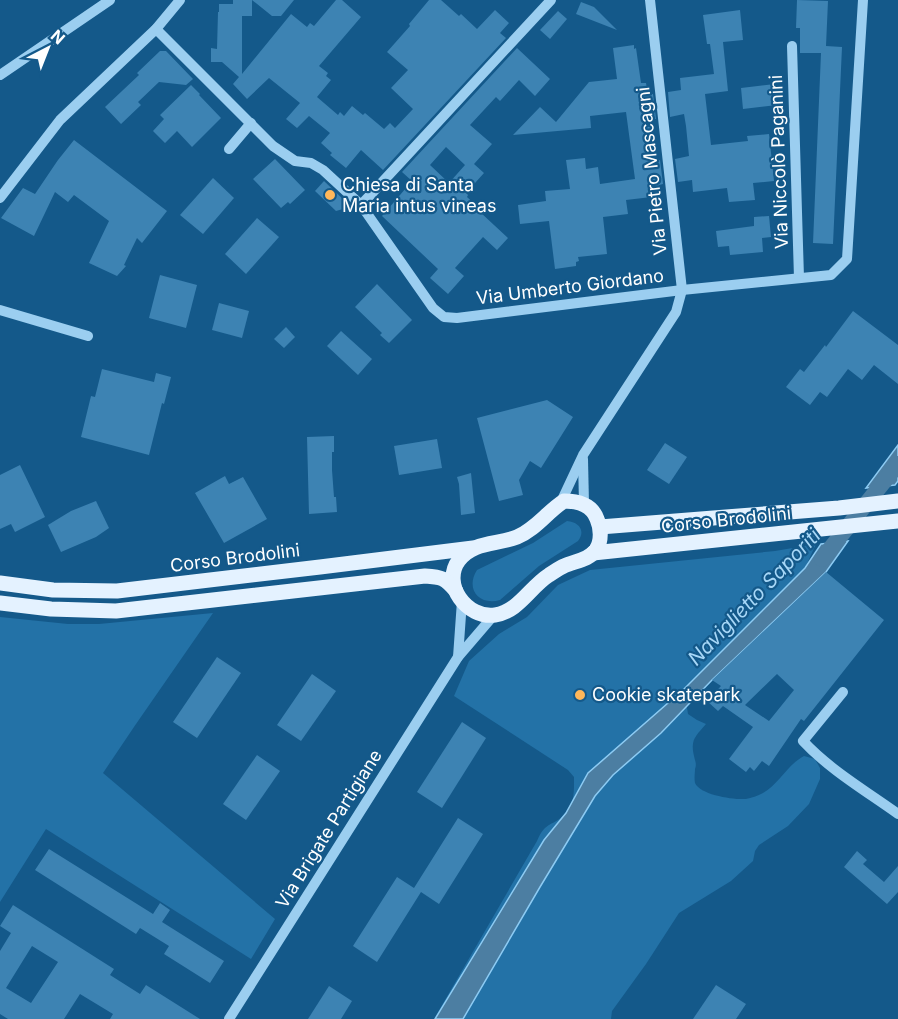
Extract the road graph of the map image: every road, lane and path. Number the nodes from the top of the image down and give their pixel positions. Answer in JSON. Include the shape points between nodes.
{"nodes":[{"id":1,"x":110,"y":0,"type":"edge"},
{"id":2,"x":180,"y":0,"type":"edge"},
{"id":3,"x":551,"y":0,"type":"edge"},
{"id":4,"x":650,"y":0,"type":"edge"},
{"id":5,"x":863,"y":0,"type":"edge"},
{"id":6,"x":156,"y":28,"type":"junction"},
{"id":7,"x":792,"y":46,"type":"dead end"},
{"id":8,"x":0,"y":75,"type":"edge"},
{"id":9,"x":250,"y":123,"type":"junction"},
{"id":10,"x":228,"y":149,"type":"dead end"},
{"id":11,"x":0,"y":198,"type":"edge"},
{"id":12,"x":362,"y":205,"type":"junction"},
{"id":13,"x":799,"y":278,"type":"junction"},
{"id":14,"x":682,"y":290,"type":"junction"},
{"id":15,"x":0,"y":310,"type":"edge"},
{"id":16,"x":88,"y":336,"type":"dead end"},
{"id":17,"x":584,"y":455,"type":"junction"},
{"id":18,"x":894,"y":501,"type":"edge"},
{"id":19,"x":560,"y":504,"type":"junction"},
{"id":20,"x":584,"y":504,"type":"junction"},
{"id":21,"x":898,"y":521,"type":"edge"},
{"id":22,"x":600,"y":527,"type":"junction"},
{"id":23,"x":473,"y":548,"type":"junction"},
{"id":24,"x":593,"y":553,"type":"junction"},
{"id":25,"x":0,"y":583,"type":"edge"},
{"id":26,"x":459,"y":596,"type":"junction"},
{"id":27,"x":0,"y":603,"type":"edge"},
{"id":28,"x":494,"y":615,"type":"junction"},
{"id":29,"x":458,"y":657,"type":"junction"},
{"id":30,"x":843,"y":692,"type":"dead end"},
{"id":31,"x":898,"y":814,"type":"edge"},
{"id":32,"x":229,"y":1019,"type":"edge"}],
"edges":[{"from":1,"to":8,"type":"street"},
{"from":2,"to":6,"type":"street"},
{"from":3,"to":12,"type":"street"},
{"from":4,"to":14,"type":"street","name":"Via Pietro Mascagni"},
{"from":5,"to":13,"type":"street","name":"Via Umberto Giordano","via":[[847,259],[831,275]]},
{"from":6,"to":9,"type":"street","name":"Via Umberto Giordano"},
{"from":6,"to":11,"type":"street","via":[[60,120]]},
{"from":7,"to":13,"type":"street","name":"Via Niccolò Paganini"},
{"from":9,"to":10,"type":"street"},
{"from":9,"to":12,"type":"street","name":"Via Umberto Giordano","via":[[273,146],[322,170]]},
{"from":12,"to":14,"type":"street","name":"Via Umberto Giordano","via":[[444,317]]},
{"from":13,"to":14,"type":"street","name":"Via Umberto Giordano"},
{"from":14,"to":17,"type":"street","name":"Via Pietro Mascagni","via":[[676,312]]},
{"from":15,"to":16,"type":"street"},
{"from":17,"to":19,"type":"street","name":"Via Pietro Mascagni"},
{"from":17,"to":20,"type":"street"},
{"from":18,"to":22,"type":"main road","name":"Corso Brodolini"},
{"from":19,"to":20,"type":"main road"},
{"from":19,"to":23,"type":"main road","name":"Corso Brodolini","via":[[533,529],[507,541]]},
{"from":20,"to":22,"type":"main road","via":[[597,517]]},
{"from":21,"to":24,"type":"main road","name":"Corso Brodolini"},
{"from":22,"to":24,"type":"main road","via":[[600,541]]},
{"from":23,"to":25,"type":"main road","name":"Corso Brodolini","via":[[117,591],[53,590]]},
{"from":23,"to":26,"type":"main road","via":[[455,566],[454,583]]},
{"from":24,"to":28,"type":"main road","name":"Corso Brodolini","via":[[551,573],[514,606]]},
{"from":26,"to":27,"type":"main road","via":[[447,580],[425,576],[116,610]]},
{"from":26,"to":28,"type":"main road","via":[[466,607]]},
{"from":26,"to":29,"type":"street","name":"Via Brigate Partigiane"},
{"from":28,"to":29,"type":"street","name":"Via Brigate Partigiane"},
{"from":29,"to":32,"type":"street","name":"Via Brigate Partigiane"},
{"from":30,"to":31,"type":"street","via":[[803,741],[829,766]]}]}
